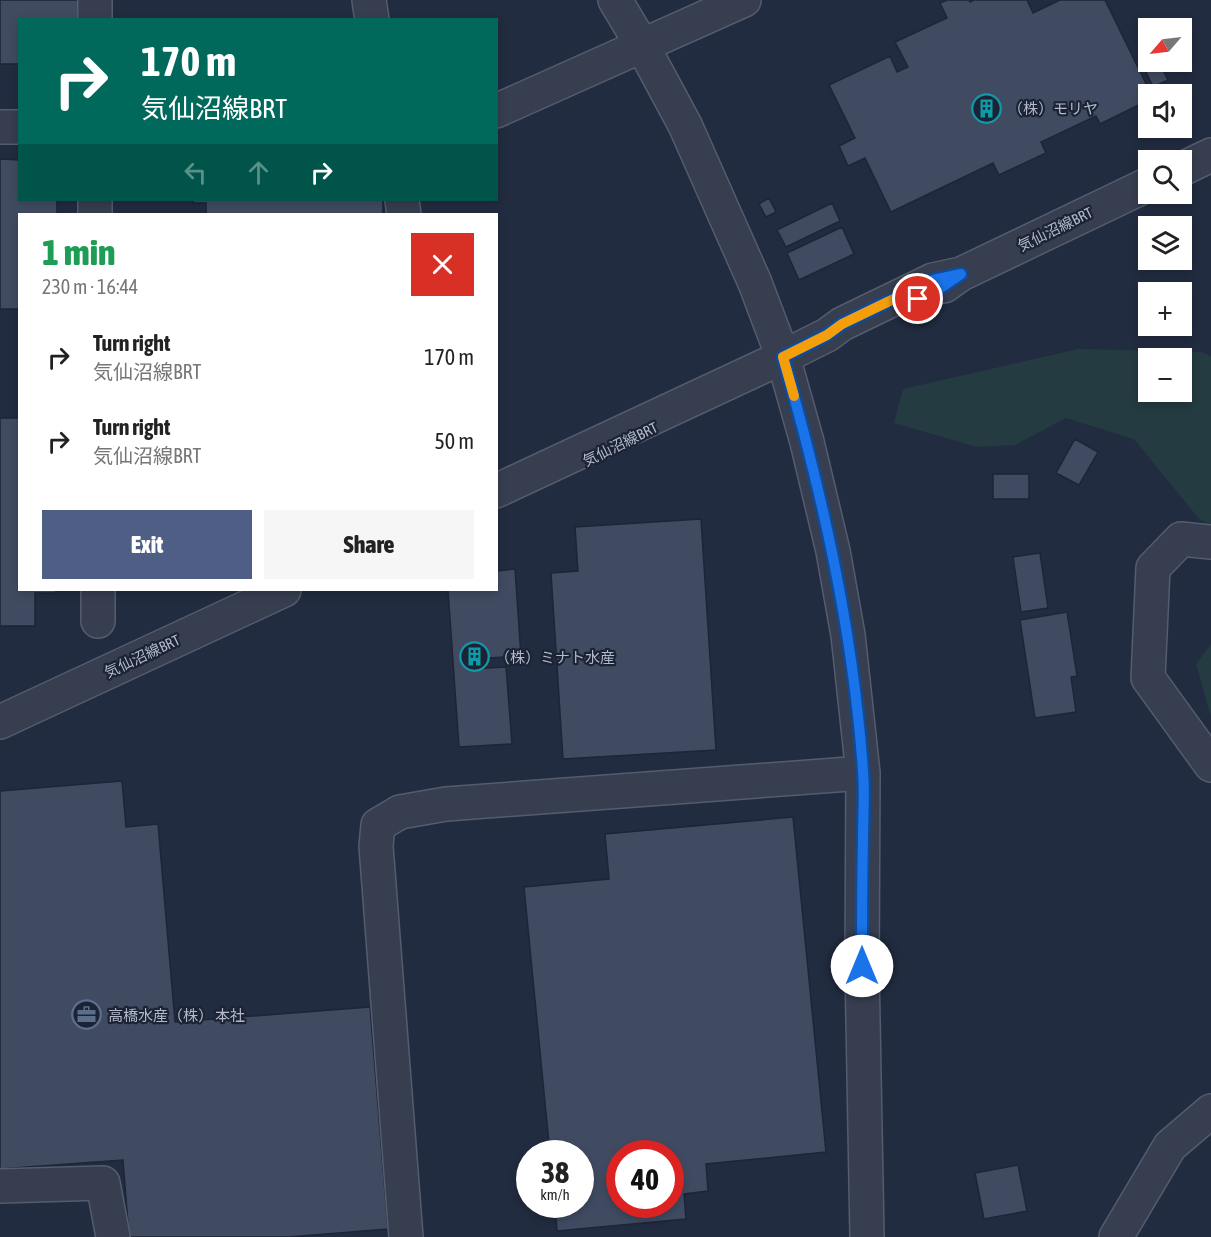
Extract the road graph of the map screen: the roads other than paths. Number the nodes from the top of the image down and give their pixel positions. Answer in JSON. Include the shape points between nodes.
{"nodes":[{"id":1,"x":94,"y":0,"type":"edge"},
{"id":2,"x":369,"y":0,"type":"edge"},
{"id":3,"x":615,"y":0,"type":"edge"},
{"id":4,"x":744,"y":0,"type":"edge"},
{"id":5,"x":94,"y":18,"type":"edge"},
{"id":6,"x":372,"y":18,"type":"edge"},
{"id":7,"x":643,"y":47,"type":"junction"},
{"id":8,"x":498,"y":110,"type":"edge"},
{"id":9,"x":0,"y":127,"type":"edge"},
{"id":10,"x":18,"y":127,"type":"edge"},
{"id":11,"x":1211,"y":155,"type":"edge"},
{"id":12,"x":1192,"y":164,"type":"edge"},
{"id":13,"x":1138,"y":189,"type":"edge"},
{"id":14,"x":783,"y":357,"type":"junction"},
{"id":15,"x":498,"y":490,"type":"edge"},
{"id":16,"x":1211,"y":542,"type":"edge"},
{"id":17,"x":98,"y":591,"type":"edge"},
{"id":18,"x":282,"y":591,"type":"edge"},
{"id":19,"x":98,"y":621,"type":"dead end"},
{"id":20,"x":0,"y":722,"type":"edge"},
{"id":21,"x":1211,"y":765,"type":"edge"},
{"id":22,"x":863,"y":773,"type":"junction"},
{"id":23,"x":1211,"y":1111,"type":"edge"},
{"id":24,"x":0,"y":1186,"type":"edge"},
{"id":25,"x":113,"y":1237,"type":"edge"},
{"id":26,"x":406,"y":1237,"type":"edge"},
{"id":27,"x":867,"y":1237,"type":"edge"},
{"id":28,"x":1116,"y":1237,"type":"edge"}],
"edges":[{"from":1,"to":5,"type":"street"},
{"from":2,"to":6,"type":"street"},
{"from":3,"to":7,"type":"street"},
{"from":4,"to":7,"type":"street"},
{"from":7,"to":8,"type":"street"},
{"from":7,"to":14,"type":"street","via":[[720,202]]},
{"from":9,"to":10,"type":"street"},
{"from":11,"to":12,"type":"street"},
{"from":13,"to":14,"type":"street","name":"気仙沼線BRT","via":[[961,274],[936,291],[847,333],[827,335]]},
{"from":14,"to":15,"type":"street","name":"気仙沼線BRT","via":[[687,402],[669,420],[577,465],[546,468]]},
{"from":14,"to":22,"type":"street","via":[[833,551],[848,635]]},
{"from":16,"to":21,"type":"street","via":[[1181,539],[1153,568],[1148,678]]},
{"from":17,"to":19,"type":"street"},
{"from":18,"to":20,"type":"street","name":"気仙沼線BRT"},
{"from":22,"to":26,"type":"street","via":[[446,804],[400,812],[378,825],[376,846]]},
{"from":22,"to":27,"type":"street"},
{"from":23,"to":28,"type":"street","via":[[1170,1146]]},
{"from":24,"to":25,"type":"street","via":[[103,1183]]}]}
